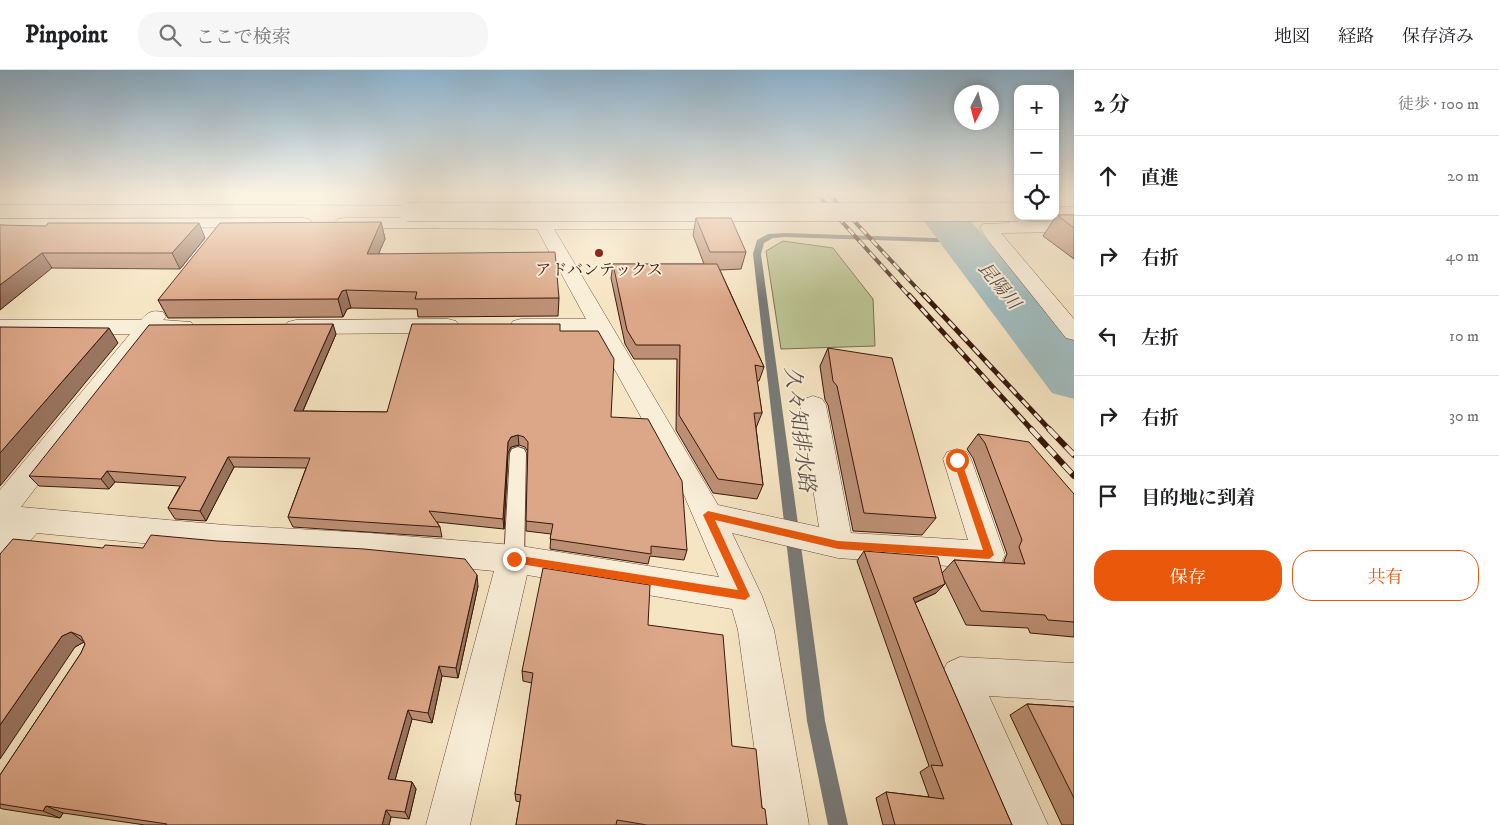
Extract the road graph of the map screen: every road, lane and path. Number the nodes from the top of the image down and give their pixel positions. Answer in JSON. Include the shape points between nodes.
{"nodes":[{"id":1,"x":225,"y":228,"type":"edge"},
{"id":2,"x":545,"y":228,"type":"edge"},
{"id":3,"x":989,"y":228,"type":"edge"},
{"id":4,"x":213,"y":244,"type":"edge"},
{"id":5,"x":171,"y":297,"type":"edge"},
{"id":6,"x":602,"y":325,"type":"junction"},
{"id":7,"x":468,"y":326,"type":"edge"},
{"id":8,"x":497,"y":326,"type":"edge"},
{"id":9,"x":0,"y":327,"type":"edge"},
{"id":10,"x":147,"y":327,"type":"junction"},
{"id":11,"x":206,"y":327,"type":"edge"},
{"id":12,"x":274,"y":327,"type":"edge"},
{"id":13,"x":1074,"y":333,"type":"edge"},
{"id":14,"x":813,"y":405,"type":"dead end"},
{"id":15,"x":518,"y":452,"type":"dead end"},
{"id":16,"x":957,"y":460,"type":"dead end"},
{"id":17,"x":0,"y":511,"type":"edge"},
{"id":18,"x":708,"y":515,"type":"junction"},
{"id":19,"x":15,"y":518,"type":"edge"},
{"id":20,"x":831,"y":543,"type":"junction"},
{"id":21,"x":0,"y":552,"type":"edge"},
{"id":22,"x":514,"y":559,"type":"junction"},
{"id":23,"x":745,"y":596,"type":"junction"},
{"id":24,"x":1074,"y":682,"type":"edge"},
{"id":25,"x":448,"y":825,"type":"edge"},
{"id":26,"x":787,"y":825,"type":"edge"},
{"id":27,"x":1026,"y":825,"type":"edge"}],
"edges":[{"from":1,"to":4,"type":"street"},
{"from":2,"to":6,"type":"street"},
{"from":3,"to":13,"type":"street"},
{"from":5,"to":10,"type":"street"},
{"from":6,"to":8,"type":"street"},
{"from":6,"to":18,"type":"street"},
{"from":7,"to":12,"type":"street"},
{"from":9,"to":10,"type":"street"},
{"from":10,"to":11,"type":"street"},
{"from":10,"to":17,"type":"street"},
{"from":14,"to":20,"type":"street"},
{"from":15,"to":22,"type":"lane"},
{"from":16,"to":20,"type":"street","via":[[989,555]]},
{"from":18,"to":20,"type":"street"},
{"from":18,"to":23,"type":"street"},
{"from":19,"to":21,"type":"street"},
{"from":19,"to":22,"type":"street","via":[[225,538]]},
{"from":22,"to":23,"type":"street"},
{"from":22,"to":25,"type":"street"},
{"from":23,"to":26,"type":"street","via":[[756,630]]},
{"from":24,"to":27,"type":"street","via":[[960,676]]}]}
